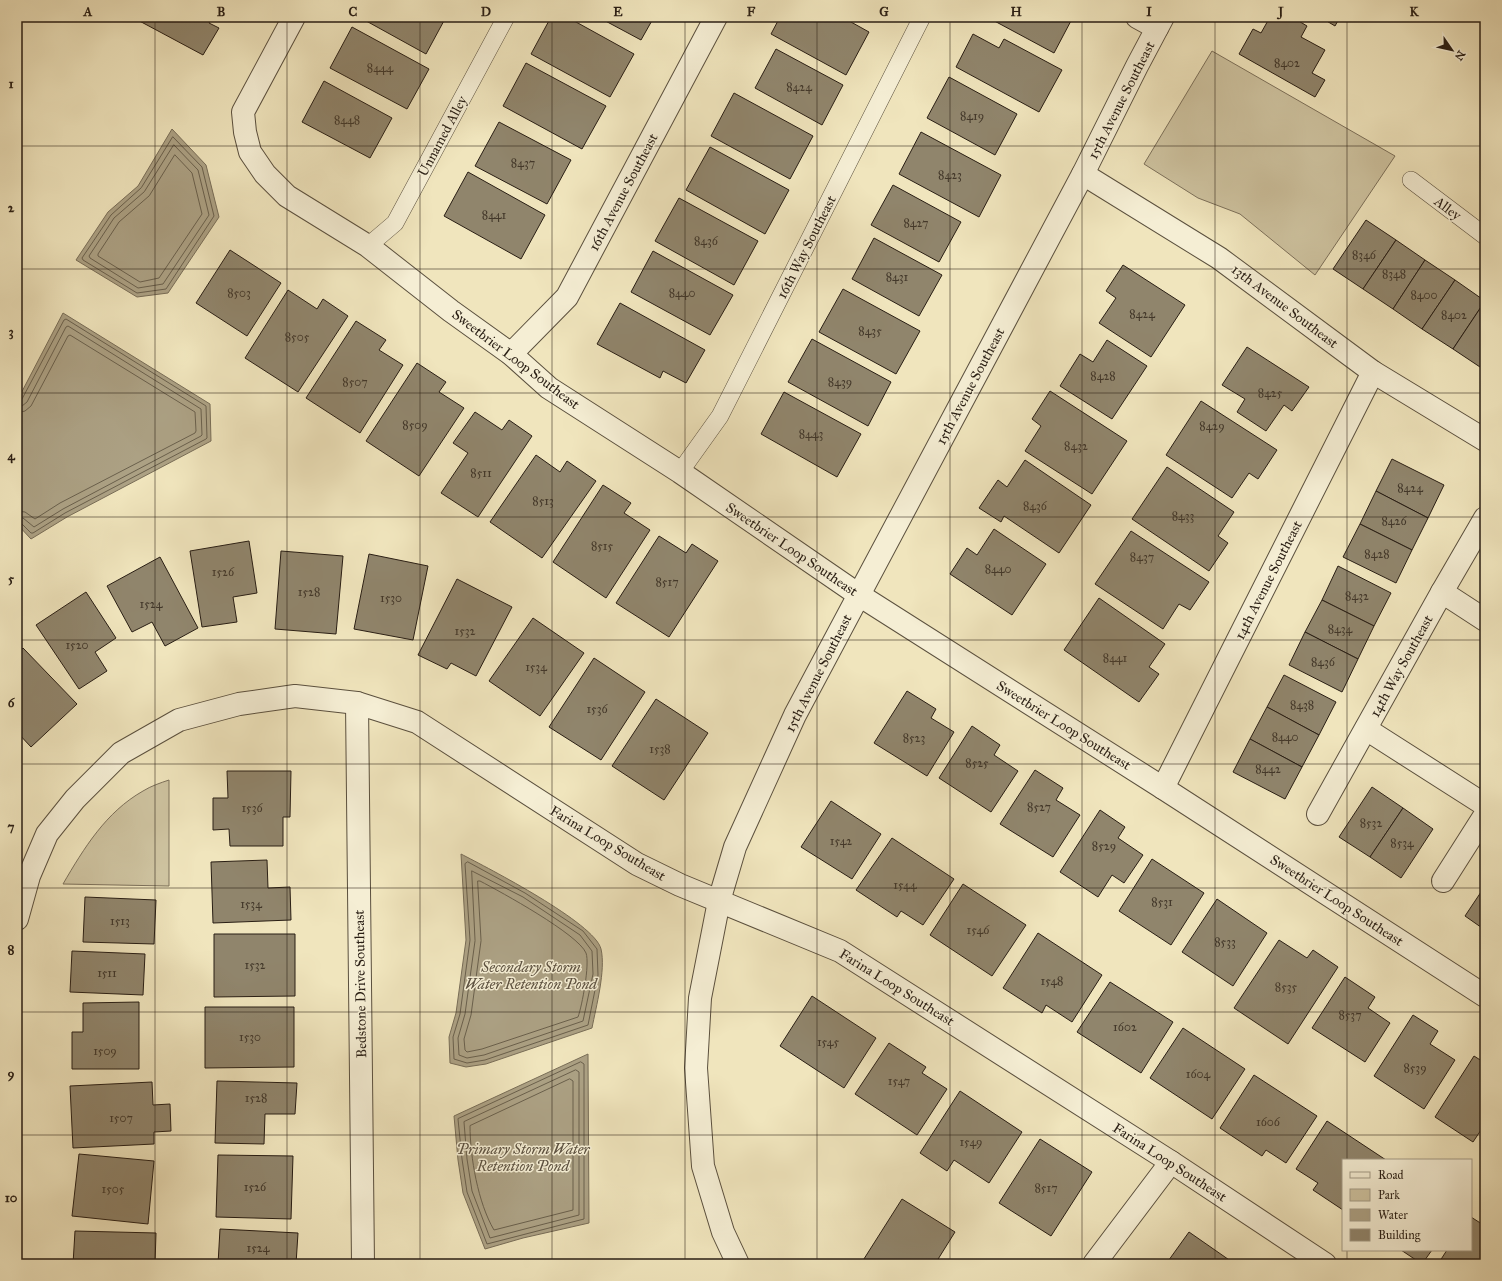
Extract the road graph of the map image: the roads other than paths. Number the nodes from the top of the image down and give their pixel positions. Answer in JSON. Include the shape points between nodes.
{"nodes":[{"id":1,"x":294,"y":17,"type":"edge"},
{"id":2,"x":506,"y":17,"type":"edge"},
{"id":3,"x":716,"y":17,"type":"edge"},
{"id":4,"x":922,"y":17,"type":"edge"},
{"id":5,"x":1136,"y":17,"type":"edge"},
{"id":6,"x":1160,"y":22,"type":"edge"},
{"id":7,"x":1083,"y":174,"type":"junction"},
{"id":8,"x":1411,"y":180,"type":"dead end"},
{"id":9,"x":1485,"y":236,"type":"edge"},
{"id":10,"x":368,"y":246,"type":"junction"},
{"id":11,"x":511,"y":354,"type":"junction"},
{"id":12,"x":1373,"y":372,"type":"junction"},
{"id":13,"x":1485,"y":440,"type":"edge"},
{"id":14,"x":680,"y":472,"type":"junction"},
{"id":15,"x":1485,"y":518,"type":"edge"},
{"id":16,"x":1442,"y":592,"type":"junction"},
{"id":17,"x":859,"y":595,"type":"junction"},
{"id":18,"x":1485,"y":620,"type":"edge"},
{"id":19,"x":357,"y":703,"type":"junction"},
{"id":20,"x":1366,"y":729,"type":"junction"},
{"id":21,"x":1163,"y":788,"type":"junction"},
{"id":22,"x":1485,"y":805,"type":"edge"},
{"id":23,"x":1318,"y":814,"type":"dead end"},
{"id":24,"x":1485,"y":815,"type":"edge"},
{"id":25,"x":1443,"y":881,"type":"dead end"},
{"id":26,"x":719,"y":901,"type":"junction"},
{"id":27,"x":17,"y":919,"type":"edge"},
{"id":28,"x":1485,"y":996,"type":"edge"},
{"id":29,"x":1171,"y":1162,"type":"junction"},
{"id":30,"x":363,"y":1264,"type":"edge"},
{"id":31,"x":738,"y":1264,"type":"edge"},
{"id":32,"x":1094,"y":1264,"type":"edge"},
{"id":33,"x":1325,"y":1264,"type":"edge"}],
"edges":[{"from":1,"to":10,"type":"street","name":"Sweetbrier Loop Southeast","via":[[243,112],[250,152],[265,174],[288,196]]},
{"from":2,"to":10,"type":"lane","name":"Unnamed Alley","via":[[395,223]]},
{"from":3,"to":11,"type":"street","name":"16th Avenue Southeast","via":[[567,297]]},
{"from":4,"to":14,"type":"lane","name":"16th Way Southeast","via":[[720,416]]},
{"from":5,"to":6,"type":"street"},
{"from":6,"to":7,"type":"street","name":"15th Avenue Southeast"},
{"from":7,"to":12,"type":"street","name":"13th Avenue Southeast","via":[[1219,258]]},
{"from":7,"to":17,"type":"street","name":"15th Avenue Southeast"},
{"from":8,"to":9,"type":"lane","name":"Alley"},
{"from":10,"to":11,"type":"street","name":"Sweetbrier Loop Southeast"},
{"from":11,"to":14,"type":"street","name":"Sweetbrier Loop Southeast","via":[[548,388]]},
{"from":12,"to":13,"type":"street","name":"13th Avenue Southeast"},
{"from":12,"to":21,"type":"street","name":"14th Avenue Southeast"},
{"from":14,"to":17,"type":"street","name":"Sweetbrier Loop Southeast"},
{"from":15,"to":16,"type":"street","name":"14th Way Southeast"},
{"from":16,"to":18,"type":"street"},
{"from":16,"to":20,"type":"street","name":"14th Way Southeast"},
{"from":17,"to":21,"type":"street","name":"Sweetbrier Loop Southeast"},
{"from":17,"to":26,"type":"street","name":"15th Avenue Southeast","via":[[789,729],[735,847]]},
{"from":19,"to":26,"type":"street","name":"Farina Loop Southeast","via":[[417,722],[637,864]]},
{"from":19,"to":27,"type":"street","name":"Farina Loop Southeast","via":[[295,696],[239,704],[179,720],[121,753],[75,799],[47,834],[29,876]]},
{"from":19,"to":30,"type":"street","name":"Bedstone Drive Southeast"},
{"from":20,"to":22,"type":"street"},
{"from":20,"to":23,"type":"street","name":"14th Way Southeast"},
{"from":21,"to":28,"type":"street","name":"Sweetbrier Loop Southeast"},
{"from":24,"to":25,"type":"street"},
{"from":26,"to":29,"type":"street","name":"Farina Loop Southeast","via":[[840,951]]},
{"from":26,"to":31,"type":"street","name":"15th Avenue Southeast","via":[[700,998],[696,1068],[703,1166],[723,1232]]},
{"from":29,"to":32,"type":"street"},
{"from":29,"to":33,"type":"street","name":"Farina Loop Southeast"}]}
